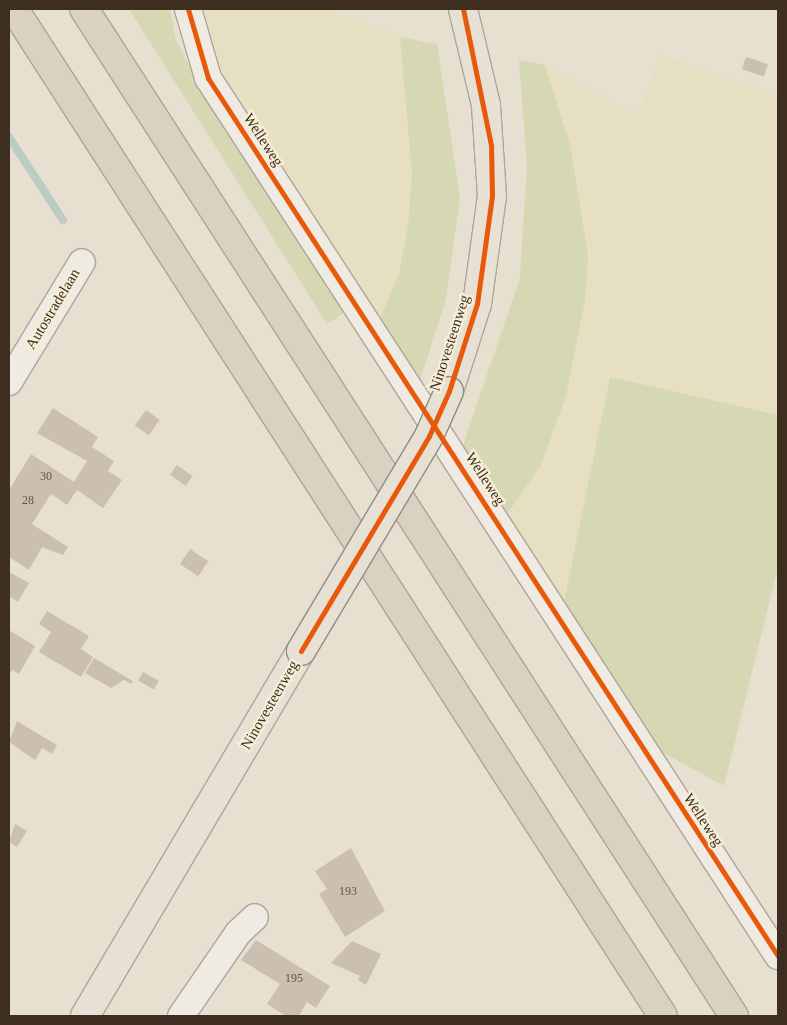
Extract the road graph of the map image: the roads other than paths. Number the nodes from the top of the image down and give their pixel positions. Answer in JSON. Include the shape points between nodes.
{"nodes":[{"id":1,"x":14,"y":9,"type":"edge"},
{"id":2,"x":84,"y":9,"type":"edge"},
{"id":3,"x":188,"y":9,"type":"edge"},
{"id":4,"x":463,"y":9,"type":"edge"},
{"id":5,"x":82,"y":262,"type":"dead end"},
{"id":6,"x":9,"y":382,"type":"edge"},
{"id":7,"x":255,"y":917,"type":"dead end"},
{"id":8,"x":778,"y":956,"type":"edge"},
{"id":9,"x":85,"y":1016,"type":"edge"},
{"id":10,"x":181,"y":1016,"type":"edge"},
{"id":11,"x":663,"y":1016,"type":"edge"},
{"id":12,"x":734,"y":1016,"type":"edge"}],
"edges":[{"from":1,"to":11,"type":"highway"},
{"from":2,"to":12,"type":"highway"},
{"from":3,"to":8,"type":"street","name":"Welleweg","via":[[208,78]]},
{"from":4,"to":9,"type":"main road","name":"Ninovesteenweg","bridge":true,"via":[[486,105],[492,196],[477,304],[449,392],[429,436]]},
{"from":5,"to":6,"type":"street","name":"Autostradelaan"},
{"from":7,"to":10,"type":"street","via":[[238,933]]}]}
